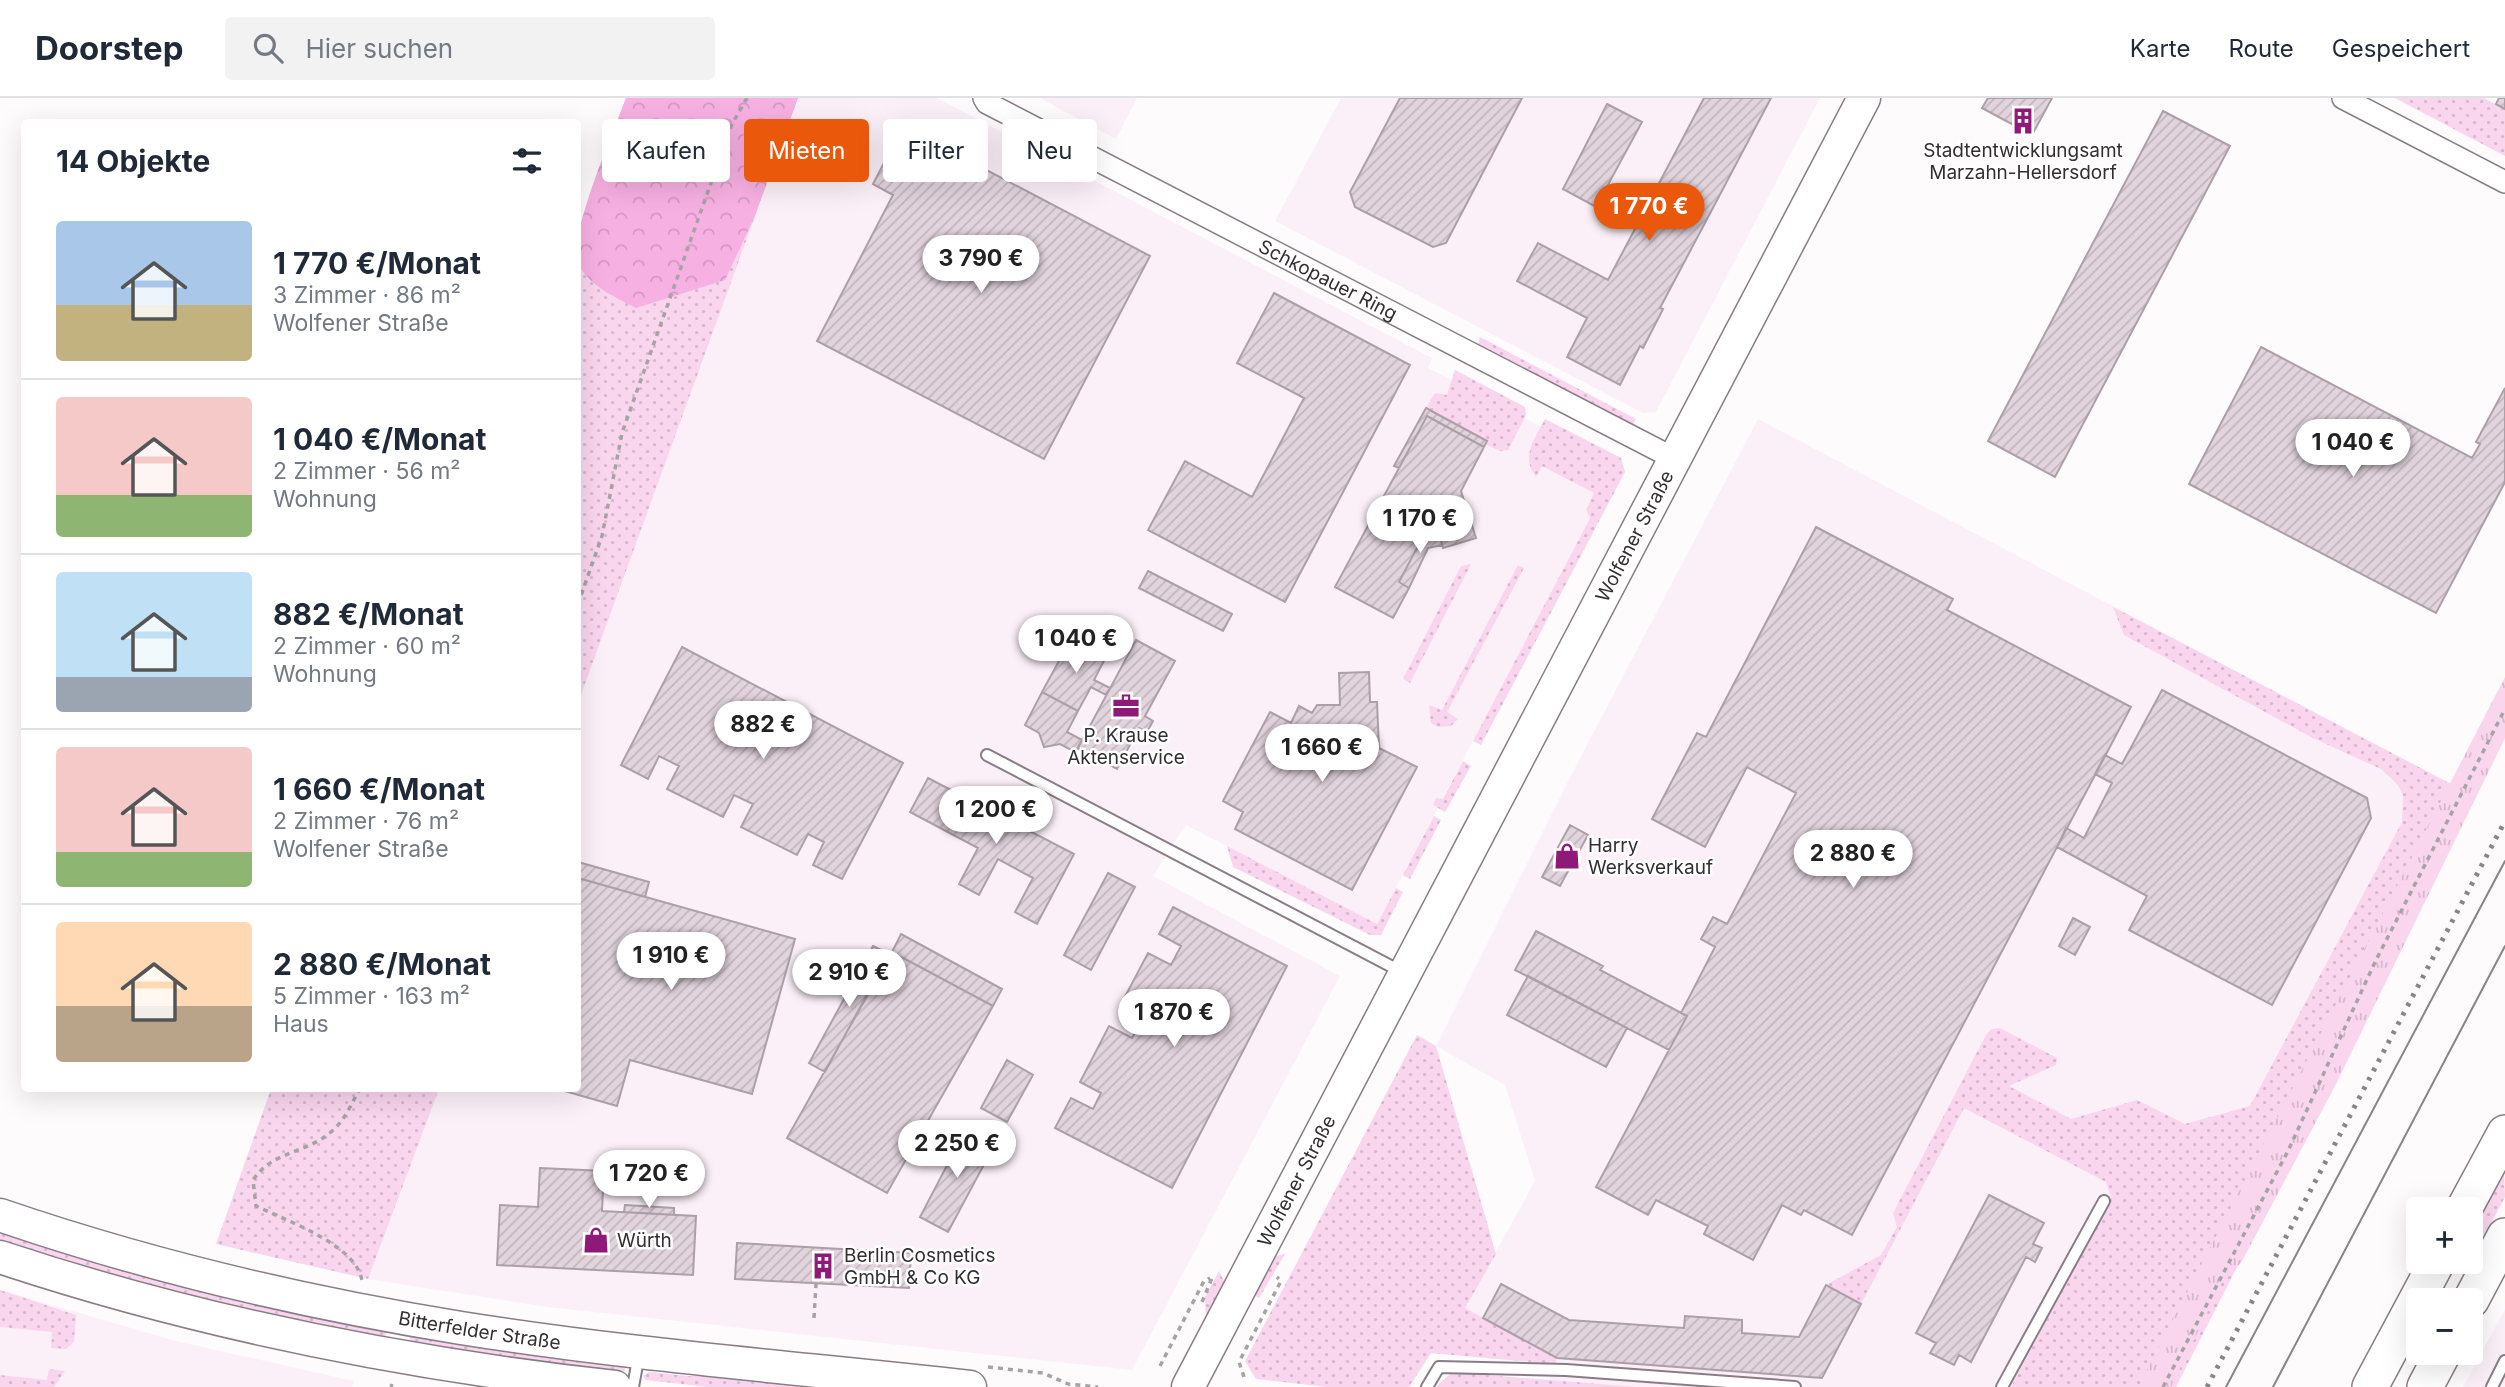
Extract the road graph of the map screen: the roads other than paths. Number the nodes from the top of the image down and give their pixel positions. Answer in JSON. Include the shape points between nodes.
{"nodes":[{"id":1,"x":984,"y":98,"type":"edge"},
{"id":2,"x":1864,"y":98,"type":"edge"},
{"id":3,"x":2343,"y":98,"type":"edge"},
{"id":4,"x":2505,"y":182,"type":"edge"},
{"id":5,"x":1675,"y":459,"type":"junction"},
{"id":6,"x":987,"y":755,"type":"dead end"},
{"id":7,"x":1405,"y":974,"type":"junction"},
{"id":8,"x":2505,"y":1133,"type":"edge"},
{"id":9,"x":2470,"y":1197,"type":"edge"},
{"id":10,"x":2104,"y":1201,"type":"dead end"},
{"id":11,"x":0,"y":1215,"type":"edge"},
{"id":12,"x":2505,"y":1236,"type":"edge"},
{"id":13,"x":0,"y":1257,"type":"edge"},
{"id":14,"x":2429,"y":1274,"type":"edge"},
{"id":15,"x":2438,"y":1274,"type":"edge"},
{"id":16,"x":2457,"y":1288,"type":"edge"},
{"id":17,"x":2477,"y":1288,"type":"edge"},
{"id":18,"x":639,"y":1351,"type":"junction"},
{"id":19,"x":2505,"y":1361,"type":"edge"},
{"id":20,"x":2436,"y":1365,"type":"edge"},
{"id":21,"x":974,"y":1376,"type":"edge"},
{"id":22,"x":882,"y":1382,"type":"edge"},
{"id":23,"x":615,"y":1387,"type":"edge"},
{"id":24,"x":633,"y":1387,"type":"edge"},
{"id":25,"x":1188,"y":1387,"type":"edge"},
{"id":26,"x":1427,"y":1387,"type":"edge"},
{"id":27,"x":1796,"y":1387,"type":"edge"},
{"id":28,"x":2002,"y":1387,"type":"edge"},
{"id":29,"x":2370,"y":1387,"type":"edge"},
{"id":30,"x":2424,"y":1387,"type":"edge"},
{"id":31,"x":2492,"y":1387,"type":"edge"}],
"edges":[{"from":1,"to":5,"type":"street","name":"Schkopauer Ring"},
{"from":2,"to":5,"type":"main road","name":"Wolfener Straße"},
{"from":3,"to":4,"type":"street"},
{"from":5,"to":7,"type":"main road","name":"Wolfener Straße"},
{"from":6,"to":7,"type":"lane"},
{"from":7,"to":25,"type":"main road","name":"Wolfener Straße"},
{"from":8,"to":9,"type":"main road"},
{"from":10,"to":28,"type":"lane"},
{"from":11,"to":18,"type":"main road","name":"Bitterfelder Straße","via":[[170,1266],[284,1293],[442,1325]]},
{"from":12,"to":17,"type":"main road"},
{"from":13,"to":23,"type":"main road","name":"Bitterfelder Straße","via":[[161,1305],[312,1339],[442,1365]]},
{"from":14,"to":29,"type":"main road"},
{"from":15,"to":16,"type":"main road"},
{"from":18,"to":22,"type":"main road","name":"Bitterfelder Straße"},
{"from":18,"to":24,"type":"lane"},
{"from":19,"to":31,"type":"lane"},
{"from":20,"to":30,"type":"main road"},
{"from":21,"to":22,"type":"main road","name":"Bitterfelder Straße"},
{"from":26,"to":27,"type":"lane","via":[[1439,1367],[1566,1370]]}]}
